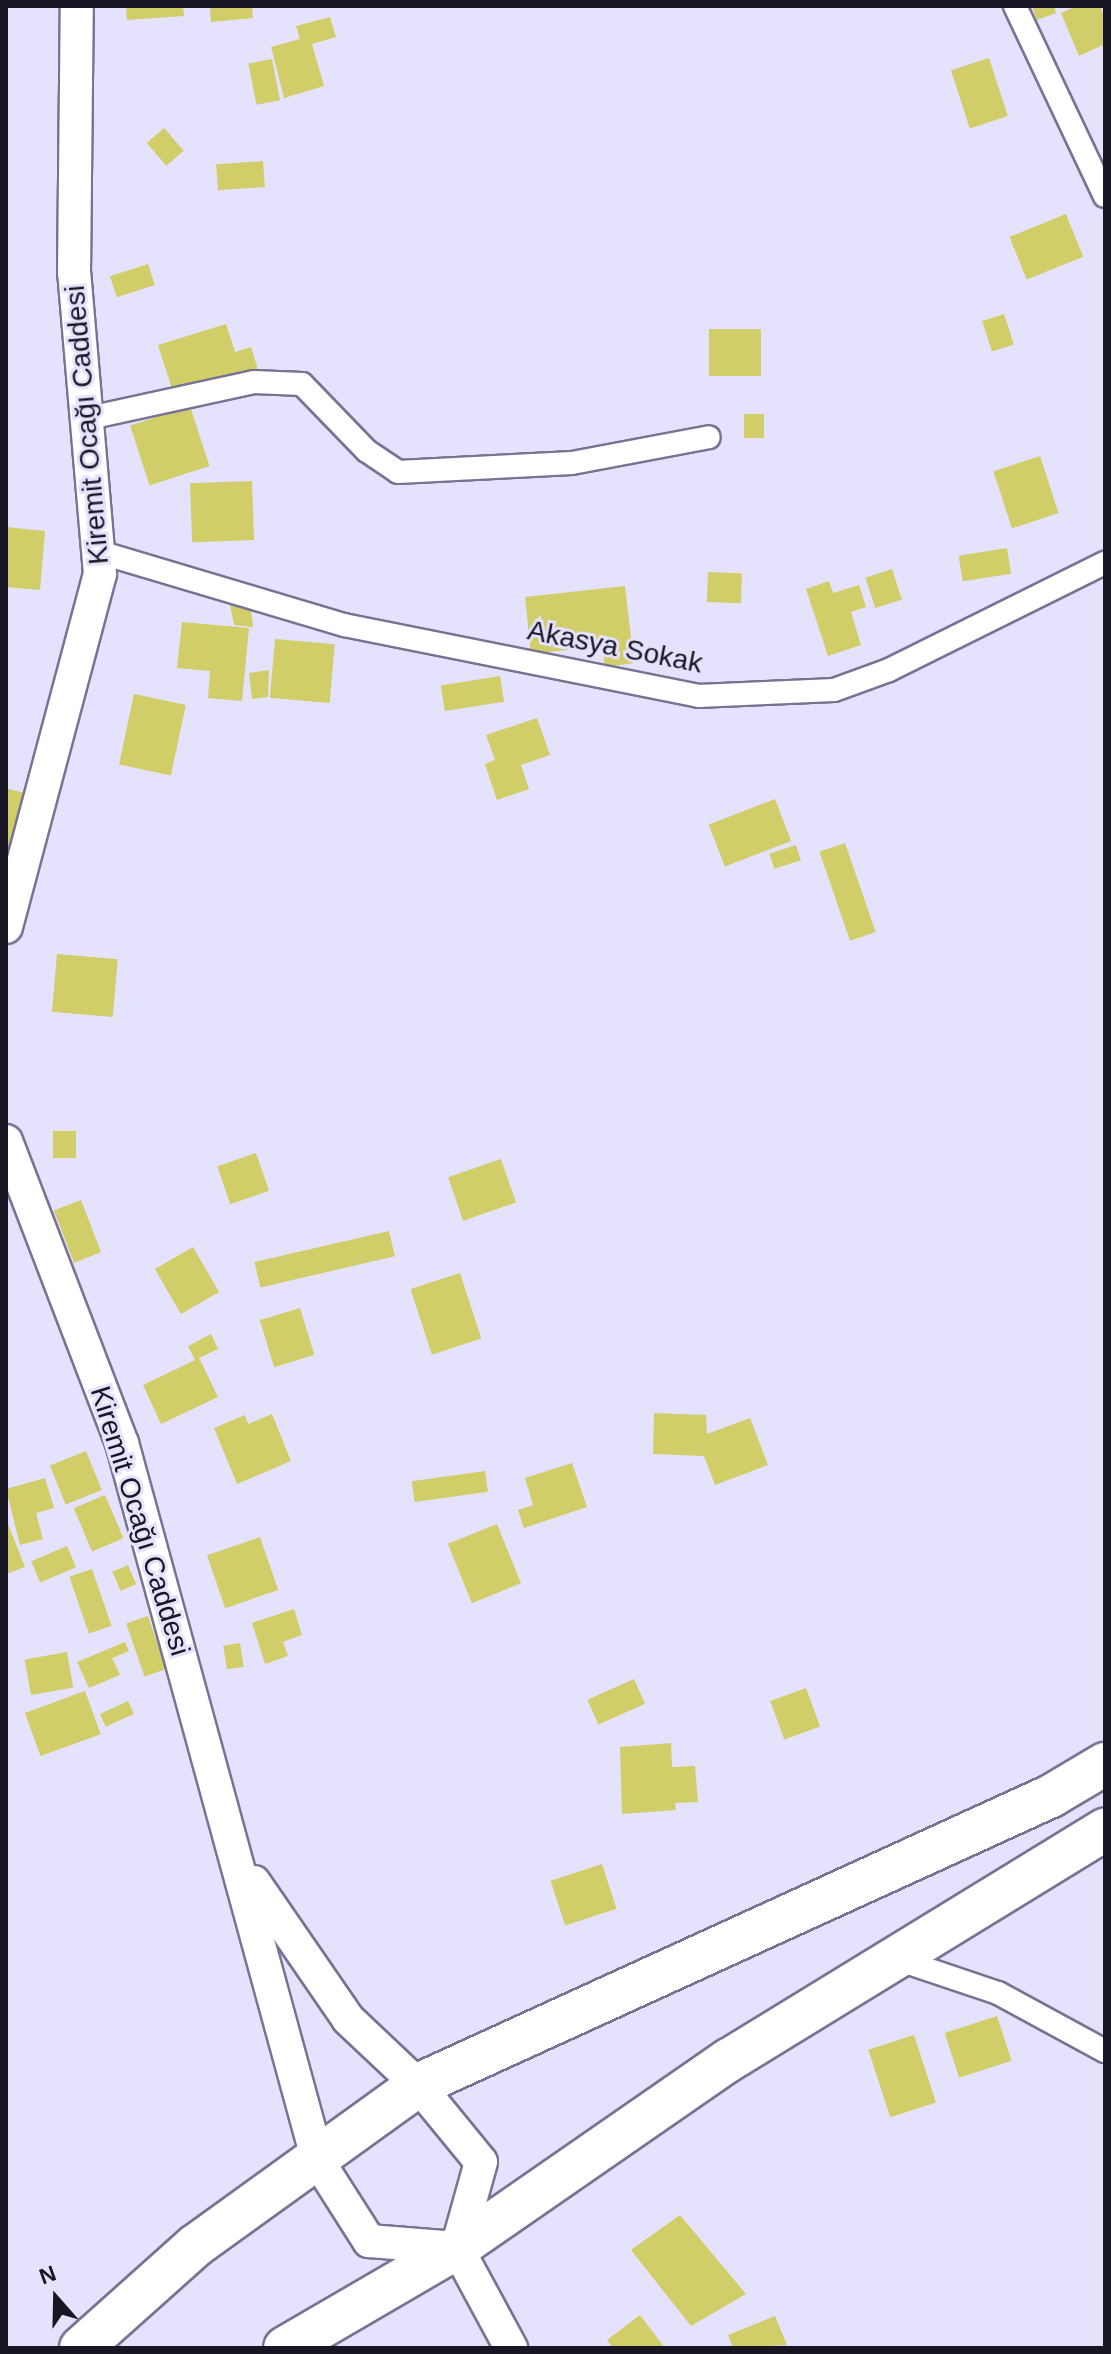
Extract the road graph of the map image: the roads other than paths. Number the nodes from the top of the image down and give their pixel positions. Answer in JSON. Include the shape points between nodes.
{"nodes":[{"id":1,"x":77,"y":6,"type":"edge"},
{"id":2,"x":1015,"y":6,"type":"edge"},
{"id":3,"x":1105,"y":196,"type":"edge"},
{"id":4,"x":89,"y":418,"type":"junction"},
{"id":5,"x":709,"y":437,"type":"dead end"},
{"id":6,"x":99,"y":552,"type":"junction"},
{"id":7,"x":1105,"y":563,"type":"edge"},
{"id":8,"x":6,"y":927,"type":"edge"},
{"id":9,"x":6,"y":1141,"type":"edge"},
{"id":10,"x":1105,"y":1764,"type":"edge"},
{"id":11,"x":1105,"y":1830,"type":"edge"},
{"id":12,"x":240,"y":1862,"type":"junction"},
{"id":13,"x":894,"y":1958,"type":"junction"},
{"id":14,"x":1105,"y":2051,"type":"edge"},
{"id":15,"x":418,"y":2085,"type":"junction"},
{"id":16,"x":318,"y":2161,"type":"junction"},
{"id":17,"x":457,"y":2248,"type":"junction"},
{"id":18,"x":81,"y":2348,"type":"edge"},
{"id":19,"x":285,"y":2348,"type":"edge"},
{"id":20,"x":511,"y":2348,"type":"edge"}],
"edges":[{"from":1,"to":4,"type":"street","name":"Kiremit Ocağı Caddesi","via":[[74,273]]},
{"from":2,"to":3,"type":"street"},
{"from":4,"to":5,"type":"street","via":[[254,382],[302,384],[367,451],[398,472],[572,463]]},
{"from":4,"to":6,"type":"street","name":"Kiremit Ocağı Caddesi"},
{"from":6,"to":7,"type":"street","name":"Akasya Sokak","via":[[344,625],[698,696],[834,690],[889,670]]},
{"from":6,"to":8,"type":"street","name":"Kiremit Ocağı Caddesi","via":[[100,574]]},
{"from":9,"to":12,"type":"street","name":"Kiremit Ocağı Caddesi","via":[[122,1443]]},
{"from":10,"to":15,"type":"highway","via":[[1051,1796]]},
{"from":11,"to":13,"type":"highway"},
{"from":12,"to":15,"type":"street","via":[[348,2019]]},
{"from":12,"to":16,"type":"street","name":"Kiremit Ocağı Caddesi"},
{"from":13,"to":14,"type":"street","via":[[998,1993]]},
{"from":13,"to":17,"type":"highway","via":[[729,2060]]},
{"from":15,"to":16,"type":"highway"},
{"from":15,"to":17,"type":"street","via":[[481,2162]]},
{"from":16,"to":17,"type":"street","name":"Kiremit Ocağı Caddesi","via":[[369,2241]]},
{"from":16,"to":18,"type":"highway","via":[[195,2246]]},
{"from":17,"to":19,"type":"highway"},
{"from":17,"to":20,"type":"street"}]}
